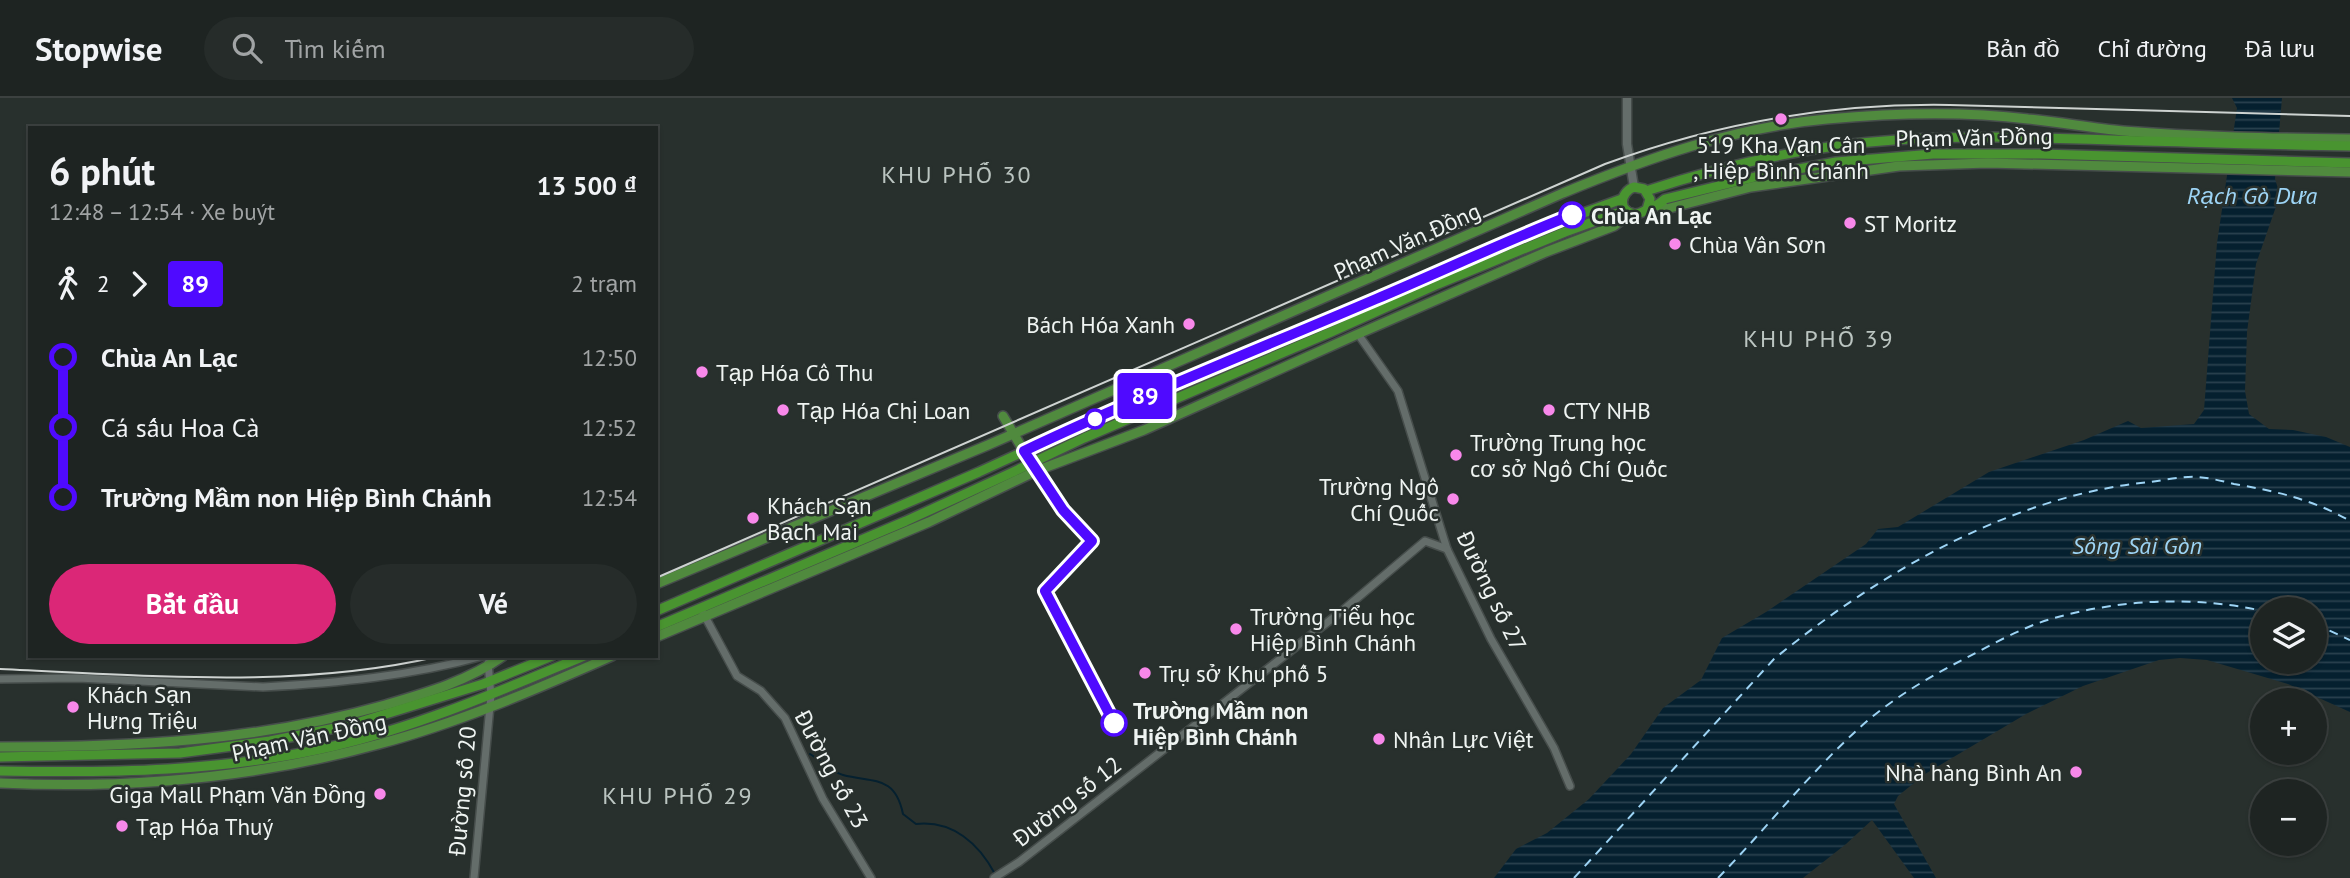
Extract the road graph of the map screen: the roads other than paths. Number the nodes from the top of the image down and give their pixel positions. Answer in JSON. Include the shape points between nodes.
{"nodes":[{"id":1,"x":1627,"y":98,"type":"edge"},
{"id":2,"x":2164,"y":134,"type":"junction"},
{"id":3,"x":2350,"y":139,"type":"edge"},
{"id":4,"x":2213,"y":140,"type":"junction"},
{"id":5,"x":2297,"y":142,"type":"junction"},
{"id":6,"x":2196,"y":143,"type":"junction"},
{"id":7,"x":2350,"y":146,"type":"edge"},
{"id":8,"x":2350,"y":163,"type":"edge"},
{"id":9,"x":1630,"y":165,"type":"junction"},
{"id":10,"x":2297,"y":167,"type":"junction"},
{"id":11,"x":2350,"y":172,"type":"edge"},
{"id":12,"x":1634,"y":187,"type":"junction"},
{"id":13,"x":1646,"y":191,"type":"junction"},
{"id":14,"x":1622,"y":198,"type":"junction"},
{"id":15,"x":1647,"y":209,"type":"junction"},
{"id":16,"x":1629,"y":211,"type":"junction"},
{"id":17,"x":1358,"y":334,"type":"junction"},
{"id":18,"x":1003,"y":416,"type":"dead end"},
{"id":19,"x":1013,"y":433,"type":"junction"},
{"id":20,"x":1024,"y":451,"type":"junction"},
{"id":21,"x":1034,"y":467,"type":"junction"},
{"id":22,"x":1447,"y":549,"type":"junction"},
{"id":23,"x":658,"y":583,"type":"edge"},
{"id":24,"x":658,"y":610,"type":"edge"},
{"id":25,"x":703,"y":613,"type":"junction"},
{"id":26,"x":658,"y":626,"type":"edge"},
{"id":27,"x":658,"y":636,"type":"edge"},
{"id":28,"x":547,"y":658,"type":"edge"},
{"id":29,"x":579,"y":658,"type":"edge"},
{"id":30,"x":607,"y":658,"type":"edge"},
{"id":31,"x":486,"y":659,"type":"edge"},
{"id":32,"x":0,"y":679,"type":"edge"},
{"id":33,"x":491,"y":682,"type":"junction"},
{"id":34,"x":491,"y":695,"type":"junction"},
{"id":35,"x":490,"y":707,"type":"junction"},
{"id":36,"x":416,"y":727,"type":"junction"},
{"id":37,"x":0,"y":747,"type":"edge"},
{"id":38,"x":0,"y":757,"type":"edge"},
{"id":39,"x":0,"y":771,"type":"edge"},
{"id":40,"x":0,"y":783,"type":"edge"},
{"id":41,"x":1570,"y":786,"type":"dead end"},
{"id":42,"x":474,"y":878,"type":"edge"},
{"id":43,"x":871,"y":878,"type":"edge"},
{"id":44,"x":994,"y":878,"type":"edge"}],
"edges":[{"from":1,"to":9,"type":"main road"},
{"from":2,"to":4,"type":"main road","name":"Phạm Văn Đồng"},
{"from":2,"to":6,"type":"main road"},
{"from":2,"to":9,"type":"main road","name":"Phạm Văn Đồng","via":[[1965,115],[1826,119],[1727,136]]},
{"from":3,"to":5,"type":"main road"},
{"from":4,"to":5,"type":"highway","name":"Phạm Văn Đồng"},
{"from":4,"to":6,"type":"highway","name":"Phạm Văn Đồng"},
{"from":5,"to":7,"type":"highway"},
{"from":6,"to":13,"type":"highway","name":"Phạm Văn Đồng","via":[[2006,138],[1855,144],[1739,163]]},
{"from":8,"to":10,"type":"highway"},
{"from":9,"to":12,"type":"main road"},
{"from":9,"to":19,"type":"main road","name":"Phạm Văn Đồng"},
{"from":10,"to":11,"type":"main road"},
{"from":10,"to":15,"type":"highway","name":"Phạm Văn Đồng","via":[[1992,153],[1885,157],[1755,177],[1665,199]]},
{"from":12,"to":13,"type":"highway"},
{"from":12,"to":14,"type":"highway"},
{"from":13,"to":15,"type":"highway","via":[[1650,199]]},
{"from":14,"to":16,"type":"highway"},
{"from":14,"to":20,"type":"highway","name":"Phạm Văn Đồng","via":[[1512,239]]},
{"from":15,"to":16,"type":"highway","via":[[1640,214]]},
{"from":16,"to":17,"type":"main road","via":[[1614,226]]},
{"from":16,"to":21,"type":"highway","via":[[1438,284],[1084,438]]},
{"from":17,"to":21,"type":"main road","via":[[1144,430]]},
{"from":17,"to":22,"type":"street","name":"Đường số 27","via":[[1398,391]]},
{"from":18,"to":19,"type":"main road"},
{"from":19,"to":20,"type":"main road"},
{"from":19,"to":23,"type":"main road","name":"Phạm Văn Đồng"},
{"from":20,"to":21,"type":"main road"},
{"from":20,"to":24,"type":"highway","name":"Phạm Văn Đồng"},
{"from":21,"to":25,"type":"highway"},
{"from":22,"to":41,"type":"street","name":"Đường số 27"},
{"from":22,"to":44,"type":"street","name":"Đường số 12","via":[[1425,541],[1342,611]]},
{"from":25,"to":26,"type":"highway"},
{"from":25,"to":27,"type":"main road"},
{"from":25,"to":43,"type":"street","name":"Đường số 23","via":[[737,676],[761,691],[785,718],[823,799]]},
{"from":28,"to":33,"type":"highway","name":"Phạm Văn Đồng"},
{"from":29,"to":34,"type":"highway","name":"Phạm Văn Đồng"},
{"from":30,"to":35,"type":"main road","name":"Phạm Văn Đồng"},
{"from":31,"to":32,"type":"street","via":[[397,675],[285,686]]},
{"from":31,"to":33,"type":"street","name":"Đường số 20"},
{"from":31,"to":37,"type":"main road","name":"Phạm Văn Đồng","via":[[450,684],[346,715],[258,734],[127,746]]},
{"from":33,"to":34,"type":"street","name":"Đường số 20"},
{"from":33,"to":38,"type":"highway","name":"Phạm Văn Đồng","via":[[350,725],[250,745],[139,755]]},
{"from":34,"to":35,"type":"street","name":"Đường số 20"},
{"from":34,"to":36,"type":"highway","name":"Phạm Văn Đồng"},
{"from":35,"to":36,"type":"main road","name":"Phạm Văn Đồng"},
{"from":35,"to":42,"type":"street","name":"Đường số 20"},
{"from":36,"to":39,"type":"highway","name":"Phạm Văn Đồng","via":[[264,759],[177,770]]},
{"from":36,"to":40,"type":"main road","name":"Phạm Văn Đồng","via":[[379,744],[230,774],[131,784]]}]}
